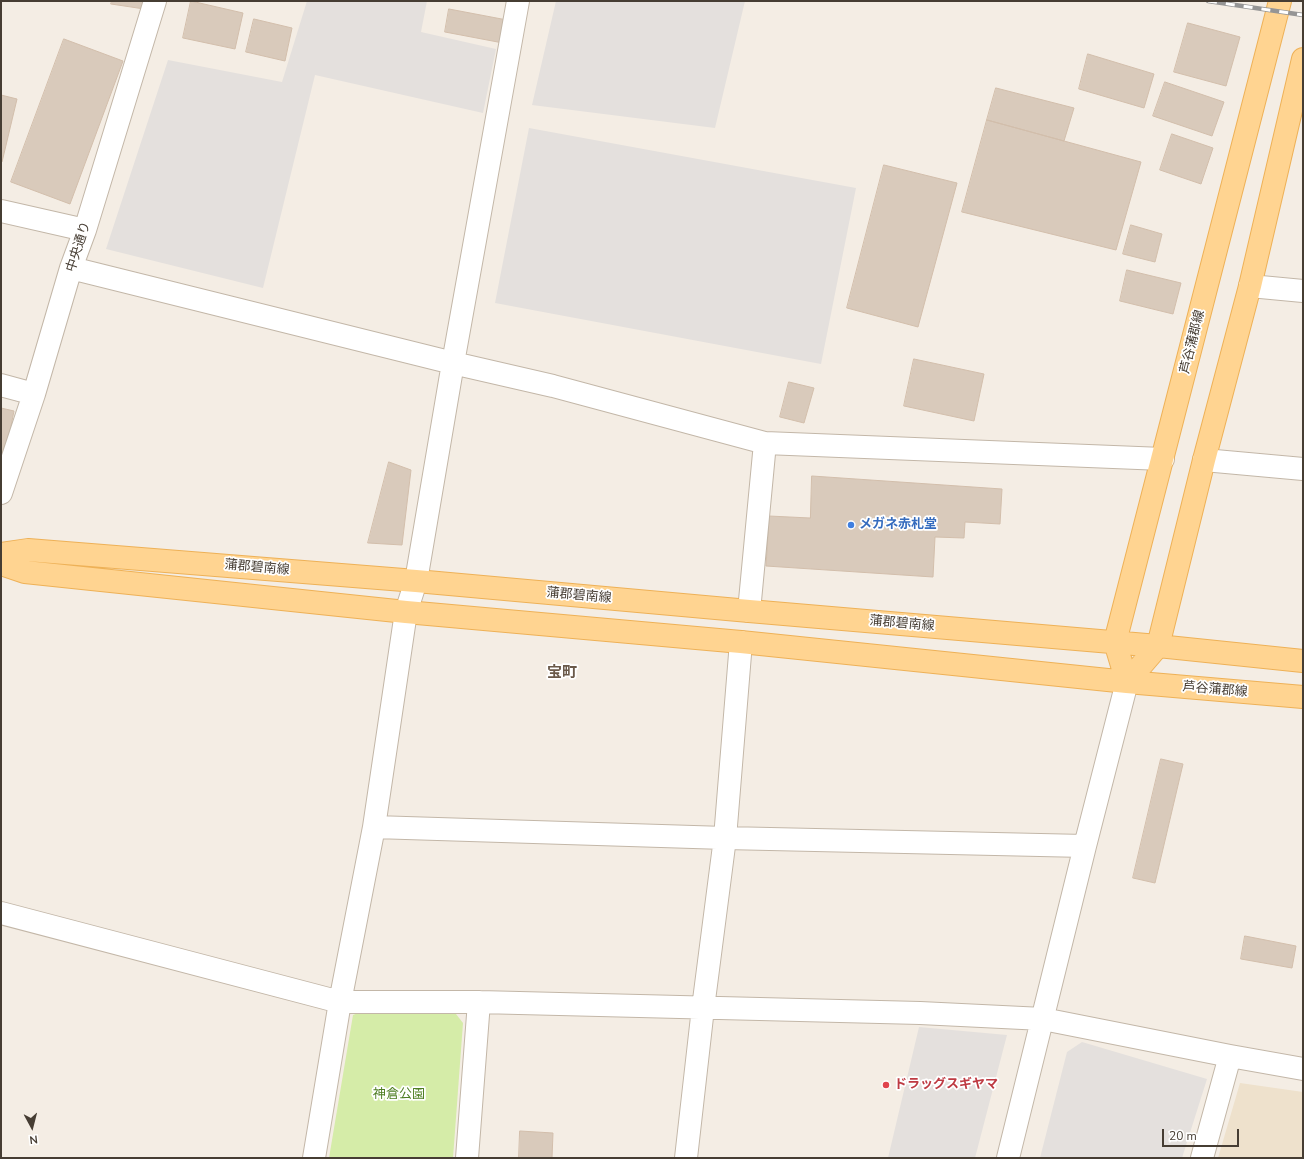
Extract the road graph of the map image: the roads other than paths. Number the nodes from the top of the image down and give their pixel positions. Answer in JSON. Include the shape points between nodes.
{"nodes":[{"id":1,"x":155,"y":1,"type":"edge"},
{"id":2,"x":518,"y":1,"type":"edge"},
{"id":3,"x":1280,"y":1,"type":"edge"},
{"id":4,"x":1303,"y":60,"type":"edge"},
{"id":5,"x":1,"y":211,"type":"edge"},
{"id":6,"x":84,"y":230,"type":"junction"},
{"id":7,"x":71,"y":268,"type":"junction"},
{"id":8,"x":1250,"y":286,"type":"junction"},
{"id":9,"x":1303,"y":291,"type":"edge"},
{"id":10,"x":453,"y":364,"type":"junction"},
{"id":11,"x":1,"y":385,"type":"edge"},
{"id":12,"x":34,"y":394,"type":"junction"},
{"id":13,"x":765,"y":443,"type":"junction"},
{"id":14,"x":1163,"y":459,"type":"junction"},
{"id":15,"x":1204,"y":460,"type":"junction"},
{"id":16,"x":1303,"y":469,"type":"edge"},
{"id":17,"x":1,"y":493,"type":"edge"},
{"id":18,"x":1,"y":554,"type":"edge"},
{"id":19,"x":1,"y":564,"type":"edge"},
{"id":20,"x":416,"y":580,"type":"junction"},
{"id":21,"x":749,"y":611,"type":"junction"},
{"id":22,"x":406,"y":612,"type":"junction"},
{"id":23,"x":741,"y":642,"type":"junction"},
{"id":24,"x":1115,"y":642,"type":"junction"},
{"id":25,"x":1158,"y":646,"type":"junction"},
{"id":26,"x":1303,"y":661,"type":"edge"},
{"id":27,"x":1127,"y":682,"type":"junction"},
{"id":28,"x":1303,"y":697,"type":"edge"},
{"id":29,"x":374,"y":827,"type":"junction"},
{"id":30,"x":725,"y":838,"type":"junction"},
{"id":31,"x":1085,"y":846,"type":"junction"},
{"id":32,"x":1,"y":913,"type":"edge"},
{"id":33,"x":340,"y":1002,"type":"junction"},
{"id":34,"x":479,"y":1002,"type":"junction"},
{"id":35,"x":703,"y":1008,"type":"junction"},
{"id":36,"x":1043,"y":1019,"type":"junction"},
{"id":37,"x":1230,"y":1056,"type":"junction"},
{"id":38,"x":1303,"y":1069,"type":"edge"},
{"id":39,"x":314,"y":1158,"type":"edge"},
{"id":40,"x":467,"y":1158,"type":"edge"},
{"id":41,"x":686,"y":1158,"type":"edge"},
{"id":42,"x":1008,"y":1158,"type":"edge"},
{"id":43,"x":1202,"y":1158,"type":"edge"}],
"edges":[{"from":1,"to":6,"type":"street","name":"中央通り"},
{"from":2,"to":10,"type":"street"},
{"from":3,"to":14,"type":"main road","name":"芦谷蒲郡線"},
{"from":4,"to":8,"type":"main road"},
{"from":5,"to":6,"type":"street"},
{"from":6,"to":7,"type":"street","name":"中央通り"},
{"from":7,"to":10,"type":"street"},
{"from":7,"to":12,"type":"street","name":"中央通り"},
{"from":8,"to":9,"type":"street"},
{"from":8,"to":15,"type":"main road"},
{"from":10,"to":13,"type":"street","via":[[553,386]]},
{"from":10,"to":20,"type":"street"},
{"from":11,"to":12,"type":"street"},
{"from":12,"to":17,"type":"street","name":"中央通り"},
{"from":13,"to":14,"type":"street"},
{"from":13,"to":21,"type":"street"},
{"from":14,"to":24,"type":"main road","name":"芦谷蒲郡線"},
{"from":15,"to":16,"type":"street"},
{"from":15,"to":25,"type":"main road"},
{"from":18,"to":20,"type":"main road","name":"蒲郡碧南線","via":[[28,550]]},
{"from":19,"to":22,"type":"main road","via":[[25,572]]},
{"from":20,"to":21,"type":"main road","name":"蒲郡碧南線"},
{"from":20,"to":22,"type":"street"},
{"from":21,"to":24,"type":"main road","name":"蒲郡碧南線"},
{"from":22,"to":23,"type":"main road"},
{"from":22,"to":29,"type":"street"},
{"from":23,"to":27,"type":"main road"},
{"from":23,"to":30,"type":"street"},
{"from":24,"to":25,"type":"main road","name":"蒲郡碧南線"},
{"from":24,"to":27,"type":"main road"},
{"from":25,"to":26,"type":"main road"},
{"from":25,"to":27,"type":"main road"},
{"from":27,"to":28,"type":"main road","name":"芦谷蒲郡線"},
{"from":27,"to":31,"type":"street"},
{"from":29,"to":30,"type":"street"},
{"from":29,"to":33,"type":"street"},
{"from":30,"to":31,"type":"street"},
{"from":30,"to":35,"type":"street"},
{"from":31,"to":36,"type":"street"},
{"from":32,"to":33,"type":"street"},
{"from":33,"to":34,"type":"street"},
{"from":33,"to":39,"type":"street"},
{"from":34,"to":35,"type":"street"},
{"from":34,"to":40,"type":"street"},
{"from":35,"to":36,"type":"street","via":[[920,1013]]},
{"from":35,"to":41,"type":"street"},
{"from":36,"to":37,"type":"street"},
{"from":36,"to":42,"type":"street"},
{"from":37,"to":38,"type":"street"},
{"from":37,"to":43,"type":"street"}]}
